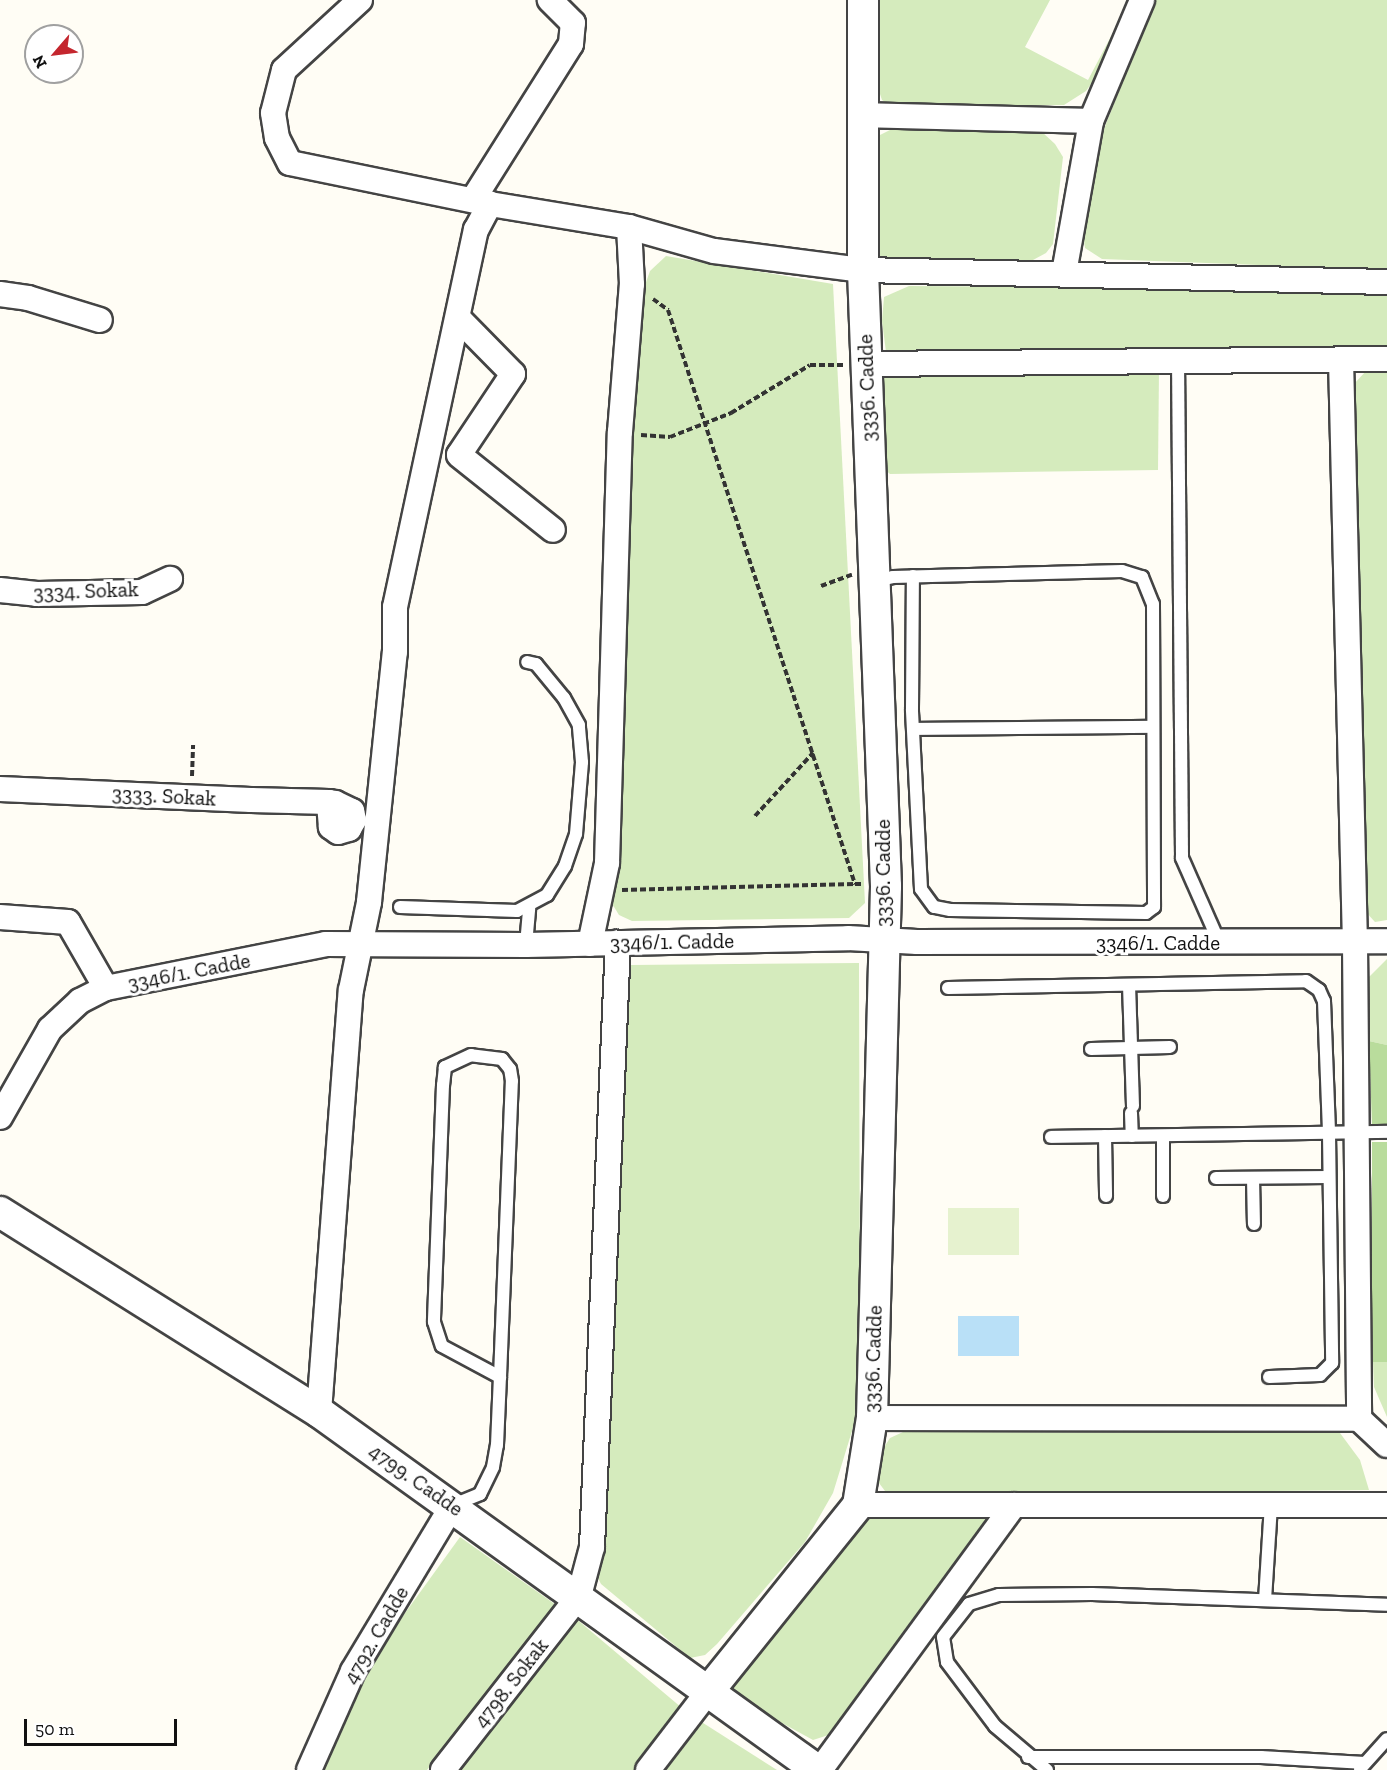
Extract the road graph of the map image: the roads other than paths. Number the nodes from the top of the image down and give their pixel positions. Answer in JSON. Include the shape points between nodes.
{"nodes":[{"id":1,"x":360,"y":0,"type":"edge"},
{"id":2,"x":550,"y":0,"type":"edge"},
{"id":3,"x":863,"y":0,"type":"edge"},
{"id":4,"x":1142,"y":0,"type":"edge"},
{"id":5,"x":861,"y":115,"type":"junction"},
{"id":6,"x":1091,"y":121,"type":"junction"},
{"id":7,"x":482,"y":201,"type":"junction"},
{"id":8,"x":628,"y":227,"type":"junction"},
{"id":9,"x":863,"y":270,"type":"junction"},
{"id":10,"x":1064,"y":273,"type":"junction"},
{"id":11,"x":1387,"y":282,"type":"edge"},
{"id":12,"x":0,"y":294,"type":"edge"},
{"id":13,"x":459,"y":319,"type":"junction"},
{"id":14,"x":100,"y":320,"type":"dead end"},
{"id":15,"x":1178,"y":358,"type":"junction"},
{"id":16,"x":1341,"y":359,"type":"junction"},
{"id":17,"x":1387,"y":359,"type":"edge"},
{"id":18,"x":867,"y":364,"type":"junction"},
{"id":19,"x":552,"y":530,"type":"dead end"},
{"id":20,"x":872,"y":575,"type":"junction"},
{"id":21,"x":913,"y":576,"type":"junction"},
{"id":22,"x":170,"y":579,"type":"dead end"},
{"id":23,"x":0,"y":590,"type":"edge"},
{"id":24,"x":527,"y":662,"type":"dead end"},
{"id":25,"x":1153,"y":727,"type":"junction"},
{"id":26,"x":913,"y":729,"type":"junction"},
{"id":27,"x":0,"y":789,"type":"edge"},
{"id":28,"x":329,"y":802,"type":"dead end"},
{"id":29,"x":400,"y":907,"type":"dead end"},
{"id":30,"x":529,"y":908,"type":"junction"},
{"id":31,"x":0,"y":917,"type":"edge"},
{"id":32,"x":883,"y":940,"type":"junction"},
{"id":33,"x":1387,"y":941,"type":"edge"},
{"id":34,"x":359,"y":943,"type":"junction"},
{"id":35,"x":618,"y":943,"type":"junction"},
{"id":36,"x":1219,"y":943,"type":"junction"},
{"id":37,"x":1355,"y":943,"type":"junction"},
{"id":38,"x":590,"y":944,"type":"junction"},
{"id":39,"x":526,"y":945,"type":"junction"},
{"id":40,"x":1129,"y":985,"type":"junction"},
{"id":41,"x":106,"y":988,"type":"junction"},
{"id":42,"x":948,"y":988,"type":"dead end"},
{"id":43,"x":1170,"y":1047,"type":"dead end"},
{"id":44,"x":1131,"y":1048,"type":"junction"},
{"id":45,"x":1091,"y":1049,"type":"dead end"},
{"id":46,"x":0,"y":1117,"type":"edge"},
{"id":47,"x":1387,"y":1132,"type":"edge"},
{"id":48,"x":1329,"y":1134,"type":"junction"},
{"id":49,"x":1358,"y":1134,"type":"junction"},
{"id":50,"x":1105,"y":1136,"type":"junction"},
{"id":51,"x":1132,"y":1136,"type":"junction"},
{"id":52,"x":1162,"y":1136,"type":"junction"},
{"id":53,"x":1051,"y":1137,"type":"dead end"},
{"id":54,"x":1329,"y":1177,"type":"junction"},
{"id":55,"x":1216,"y":1178,"type":"dead end"},
{"id":56,"x":1253,"y":1178,"type":"junction"},
{"id":57,"x":1106,"y":1196,"type":"dead end"},
{"id":58,"x":1163,"y":1196,"type":"dead end"},
{"id":59,"x":0,"y":1212,"type":"edge"},
{"id":60,"x":1254,"y":1224,"type":"dead end"},
{"id":61,"x":500,"y":1377,"type":"junction"},
{"id":62,"x":1269,"y":1377,"type":"dead end"},
{"id":63,"x":319,"y":1412,"type":"junction"},
{"id":64,"x":872,"y":1418,"type":"junction"},
{"id":65,"x":1359,"y":1419,"type":"junction"},
{"id":66,"x":1387,"y":1445,"type":"edge"},
{"id":67,"x":858,"y":1505,"type":"junction"},
{"id":68,"x":1014,"y":1505,"type":"junction"},
{"id":69,"x":1271,"y":1505,"type":"junction"},
{"id":70,"x":1387,"y":1505,"type":"edge"},
{"id":71,"x":452,"y":1506,"type":"junction"},
{"id":72,"x":579,"y":1596,"type":"junction"},
{"id":73,"x":1265,"y":1600,"type":"junction"},
{"id":74,"x":1387,"y":1605,"type":"edge"},
{"id":75,"x":707,"y":1693,"type":"junction"},
{"id":76,"x":1387,"y":1739,"type":"edge"},
{"id":77,"x":1028,"y":1757,"type":"junction"},
{"id":78,"x":1362,"y":1767,"type":"edge"},
{"id":79,"x":309,"y":1770,"type":"edge"},
{"id":80,"x":443,"y":1770,"type":"edge"},
{"id":81,"x":648,"y":1770,"type":"edge"},
{"id":82,"x":819,"y":1770,"type":"edge"},
{"id":83,"x":1047,"y":1770,"type":"edge"}],
"edges":[{"from":1,"to":7,"type":"street","via":[[284,70],[273,113],[277,138],[290,163]]},
{"from":2,"to":7,"type":"street","via":[[573,23],[572,44]]},
{"from":3,"to":5,"type":"street","name":"3336. Cadde"},
{"from":4,"to":6,"type":"street"},
{"from":5,"to":6,"type":"street"},
{"from":5,"to":9,"type":"street","name":"3336. Cadde"},
{"from":6,"to":10,"type":"street"},
{"from":7,"to":8,"type":"street"},
{"from":7,"to":13,"type":"street"},
{"from":8,"to":9,"type":"street","via":[[714,251]]},
{"from":8,"to":38,"type":"street","via":[[632,284],[620,432],[607,863]]},
{"from":9,"to":10,"type":"street"},
{"from":9,"to":18,"type":"street","name":"3336. Cadde"},
{"from":10,"to":11,"type":"street"},
{"from":12,"to":14,"type":"street","via":[[28,298]]},
{"from":13,"to":19,"type":"street","via":[[513,374],[459,455]]},
{"from":13,"to":34,"type":"street","via":[[395,607],[395,652],[369,902]]},
{"from":15,"to":16,"type":"street"},
{"from":15,"to":18,"type":"street"},
{"from":15,"to":36,"type":"lane","via":[[1182,858]]},
{"from":16,"to":17,"type":"street"},
{"from":16,"to":37,"type":"street"},
{"from":18,"to":20,"type":"street","name":"3336. Cadde"},
{"from":20,"to":21,"type":"lane"},
{"from":20,"to":32,"type":"street","name":"3336. Cadde","via":[[886,885]]},
{"from":21,"to":25,"type":"lane","via":[[1122,571],[1142,577],[1152,604]]},
{"from":21,"to":26,"type":"lane"},
{"from":22,"to":23,"type":"street","name":"3334. Sokak","via":[[142,592],[37,594]]},
{"from":24,"to":30,"type":"lane","via":[[536,664],[564,698],[579,725],[582,762],[572,850],[547,895]]},
{"from":25,"to":26,"type":"lane"},
{"from":25,"to":26,"type":"lane","via":[[1154,907],[1146,914],[934,907],[921,889]]},
{"from":27,"to":28,"type":"street","name":"3333. Sokak"},
{"from":29,"to":30,"type":"lane","via":[[517,911]]},
{"from":30,"to":39,"type":"lane"},
{"from":31,"to":41,"type":"street","name":"3346/1. Cadde","via":[[68,922]]},
{"from":32,"to":35,"type":"street","name":"3346/1. Cadde"},
{"from":32,"to":36,"type":"street","name":"3346/1. Cadde"},
{"from":32,"to":64,"type":"street","name":"3336. Cadde"},
{"from":33,"to":37,"type":"street","name":"3346/1. Cadde"},
{"from":34,"to":39,"type":"street","name":"3346/1. Cadde"},
{"from":34,"to":41,"type":"street","name":"3346/1. Cadde","via":[[326,944]]},
{"from":34,"to":63,"type":"street","via":[[351,990]]},
{"from":35,"to":38,"type":"street","name":"3346/1. Cadde"},
{"from":35,"to":72,"type":"street","via":[[592,1547]]},
{"from":36,"to":37,"type":"street","name":"3346/1. Cadde"},
{"from":37,"to":49,"type":"street"},
{"from":38,"to":39,"type":"street","name":"3346/1. Cadde"},
{"from":40,"to":42,"type":"lane"},
{"from":40,"to":44,"type":"lane"},
{"from":40,"to":48,"type":"lane","via":[[1306,981],[1313,984],[1324,1001]]},
{"from":41,"to":46,"type":"street","via":[[80,1001],[50,1029]]},
{"from":43,"to":44,"type":"lane"},
{"from":44,"to":45,"type":"lane"},
{"from":44,"to":51,"type":"lane"},
{"from":47,"to":49,"type":"lane"},
{"from":48,"to":49,"type":"lane"},
{"from":48,"to":52,"type":"lane"},
{"from":48,"to":54,"type":"lane"},
{"from":49,"to":65,"type":"street"},
{"from":50,"to":51,"type":"lane"},
{"from":50,"to":53,"type":"lane"},
{"from":50,"to":57,"type":"lane"},
{"from":51,"to":52,"type":"lane"},
{"from":52,"to":58,"type":"lane"},
{"from":54,"to":56,"type":"lane"},
{"from":54,"to":62,"type":"lane","via":[[1332,1363],[1320,1375]]},
{"from":55,"to":56,"type":"lane"},
{"from":56,"to":60,"type":"lane"},
{"from":59,"to":63,"type":"street","name":"4799. Cadde"},
{"from":61,"to":61,"type":"lane","via":[[512,1082],[510,1069],[502,1059],[471,1055],[446,1067],[443,1085],[434,1322],[442,1346]]},
{"from":61,"to":71,"type":"lane","via":[[493,1467],[480,1494]]},
{"from":63,"to":71,"type":"street","name":"4799. Cadde"},
{"from":64,"to":65,"type":"street"},
{"from":64,"to":67,"type":"street","name":"3336. Cadde"},
{"from":65,"to":66,"type":"street"},
{"from":67,"to":68,"type":"street"},
{"from":67,"to":75,"type":"street","name":"3336. Cadde"},
{"from":68,"to":69,"type":"street"},
{"from":68,"to":82,"type":"street"},
{"from":69,"to":70,"type":"street"},
{"from":69,"to":73,"type":"lane"},
{"from":71,"to":72,"type":"street","name":"4799. Cadde"},
{"from":71,"to":79,"type":"street","name":"4792. Cadde","via":[[353,1671]]},
{"from":72,"to":75,"type":"street","name":"4799. Cadde"},
{"from":72,"to":80,"type":"street","name":"4798. Sokak"},
{"from":73,"to":74,"type":"lane"},
{"from":73,"to":77,"type":"lane","via":[[999,1595],[969,1604],[943,1637],[947,1662],[995,1726]]},
{"from":75,"to":81,"type":"street"},
{"from":75,"to":82,"type":"street","name":"4799. Cadde"},
{"from":76,"to":78,"type":"lane"},
{"from":77,"to":78,"type":"lane","via":[[1261,1757]]},
{"from":77,"to":83,"type":"lane"}]}
